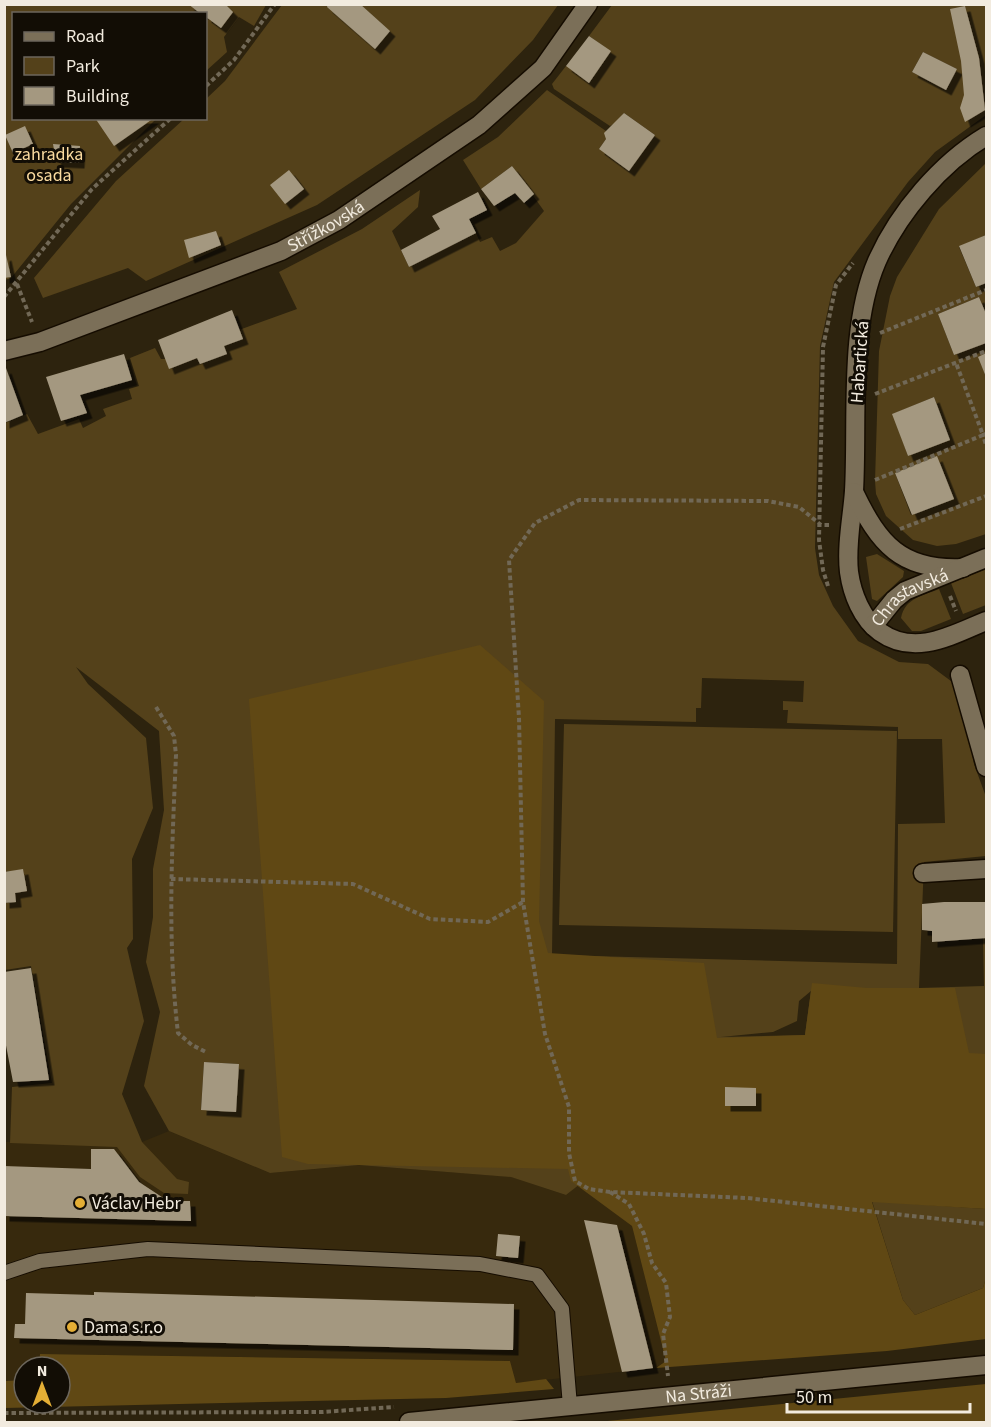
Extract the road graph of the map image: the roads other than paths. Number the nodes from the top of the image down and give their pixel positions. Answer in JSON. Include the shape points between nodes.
{"nodes":[{"id":1,"x":588,"y":4,"type":"edge"},
{"id":2,"x":987,"y":136,"type":"edge"},
{"id":3,"x":4,"y":351,"type":"edge"},
{"id":4,"x":854,"y":492,"type":"junction"},
{"id":5,"x":987,"y":558,"type":"edge"},
{"id":6,"x":963,"y":568,"type":"junction"},
{"id":7,"x":987,"y":621,"type":"edge"},
{"id":8,"x":873,"y":626,"type":"junction"},
{"id":9,"x":960,"y":675,"type":"dead end"},
{"id":10,"x":987,"y":767,"type":"edge"},
{"id":11,"x":987,"y":869,"type":"edge"},
{"id":12,"x":923,"y":873,"type":"dead end"},
{"id":13,"x":4,"y":1273,"type":"edge"},
{"id":14,"x":987,"y":1365,"type":"edge"},
{"id":15,"x":570,"y":1406,"type":"junction"},
{"id":16,"x":409,"y":1422,"type":"edge"}],
"edges":[{"from":1,"to":3,"type":"street","name":"Střížkovská","via":[[543,68],[478,125],[339,220],[281,251],[40,342]]},
{"from":2,"to":4,"type":"street","name":"Habartická","via":[[937,176],[902,218],[878,261],[866,298],[860,341],[868,400]]},
{"from":4,"to":6,"type":"street","name":"Chrastavská","via":[[883,542],[896,553],[928,567]]},
{"from":4,"to":8,"type":"street","name":"Habartická","via":[[848,553],[854,594]]},
{"from":5,"to":6,"type":"street","name":"Chrastavská"},
{"from":6,"to":8,"type":"street","name":"Chrastavská","via":[[905,591]]},
{"from":7,"to":8,"type":"street","name":"Chrastavská","via":[[922,644],[905,643]]},
{"from":9,"to":10,"type":"street"},
{"from":11,"to":12,"type":"street"},
{"from":13,"to":15,"type":"lane","via":[[40,1261],[148,1249],[480,1264],[537,1275],[562,1309]]},
{"from":14,"to":15,"type":"street","name":"Na Stráži"},
{"from":15,"to":16,"type":"street","name":"Na Stráži"}]}
